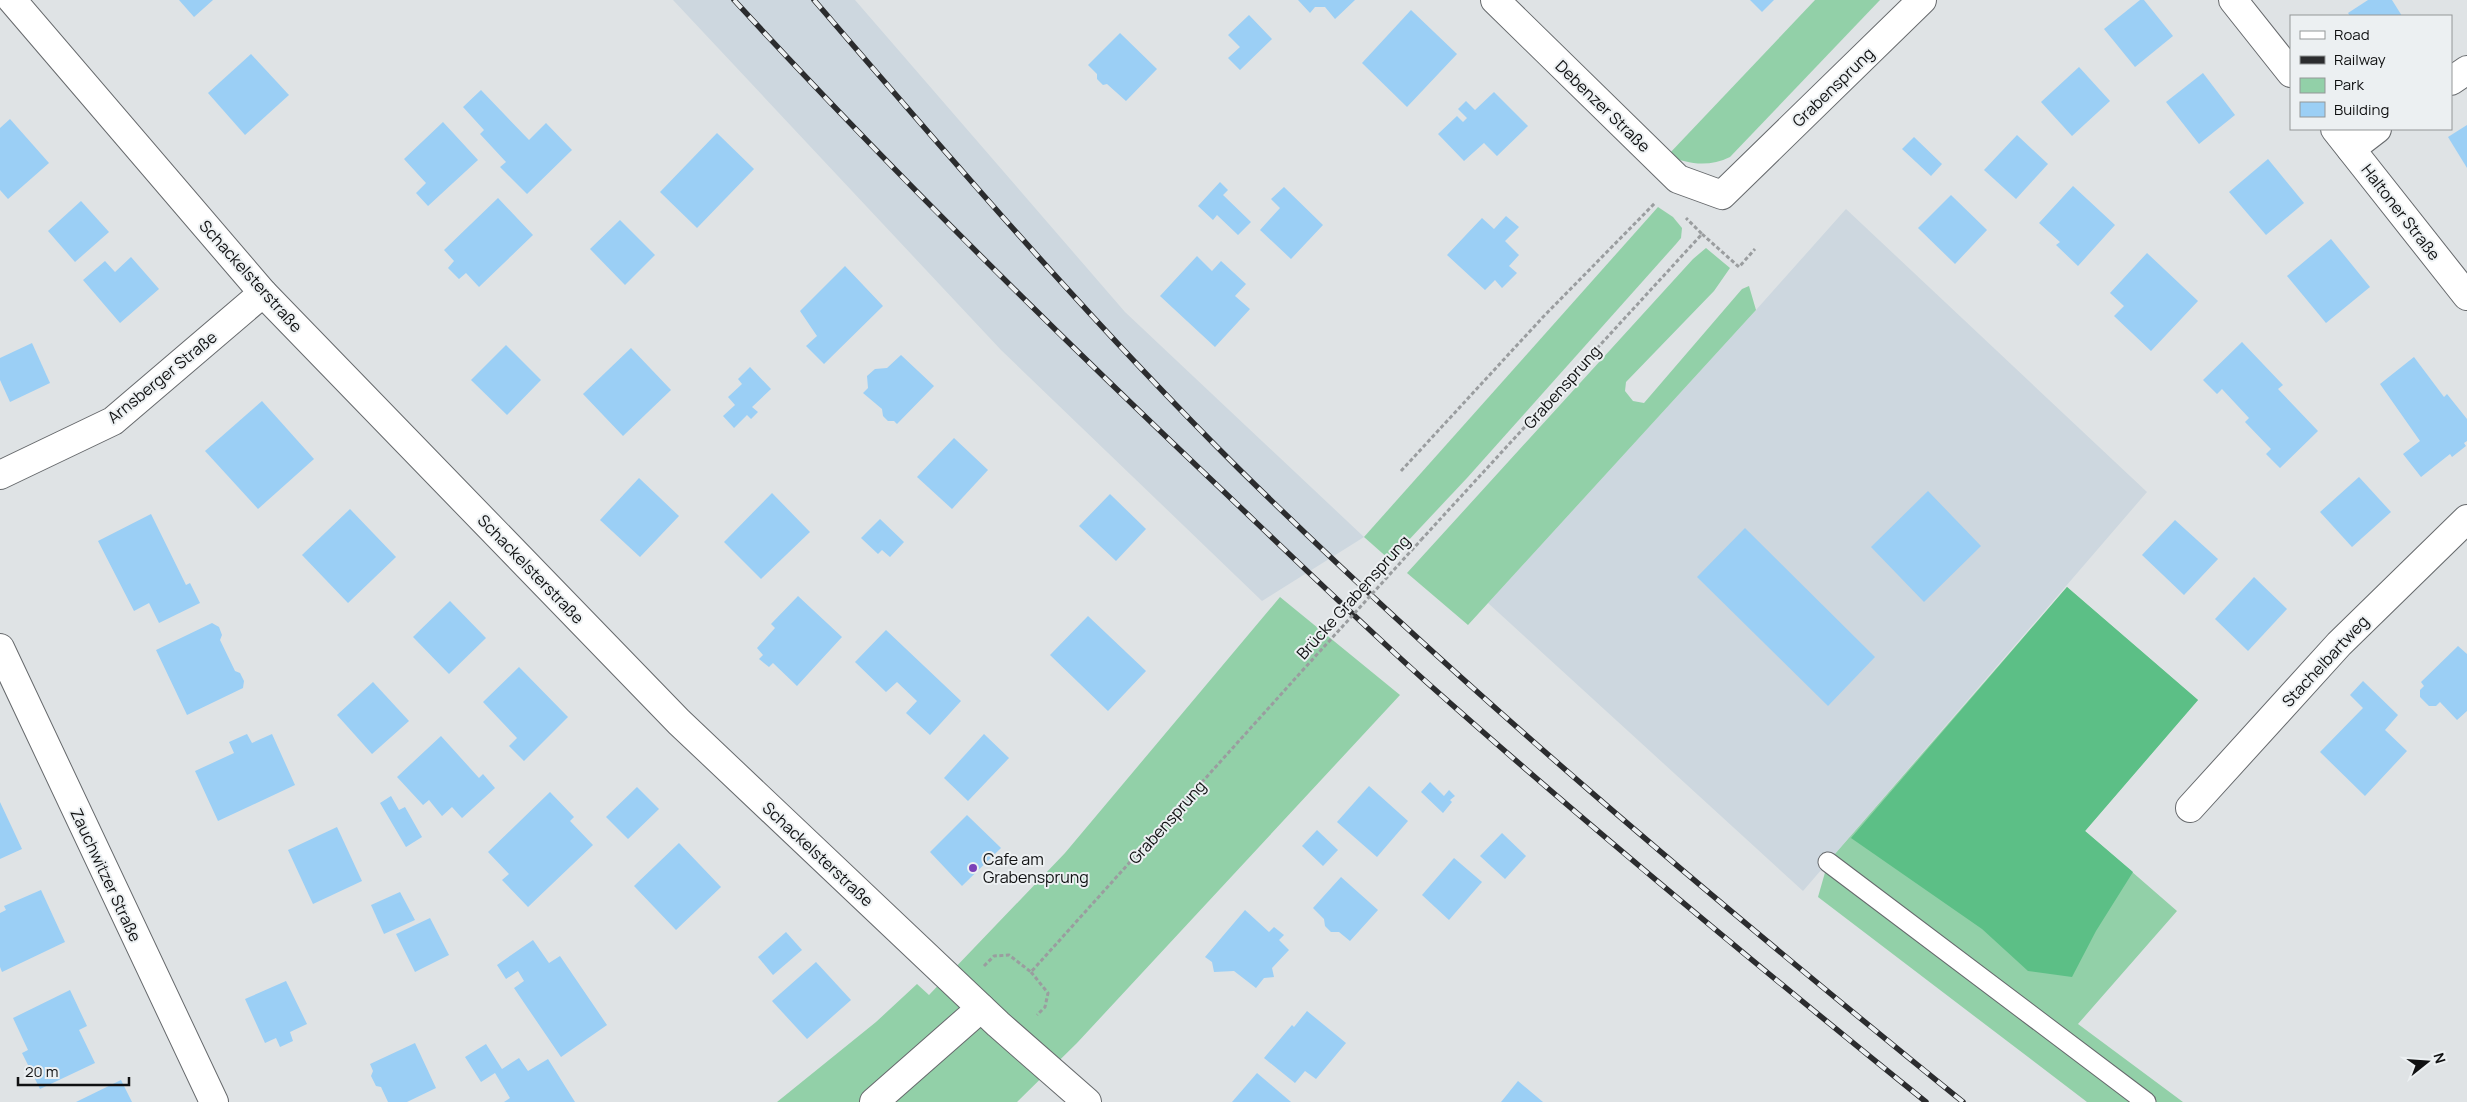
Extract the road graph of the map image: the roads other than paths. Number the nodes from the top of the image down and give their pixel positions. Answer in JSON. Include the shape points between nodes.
{"nodes":[{"id":1,"x":12,"y":0,"type":"edge"},
{"id":2,"x":1495,"y":0,"type":"edge"},
{"id":3,"x":1922,"y":0,"type":"edge"},
{"id":4,"x":2233,"y":0,"type":"edge"},
{"id":5,"x":2467,"y":70,"type":"edge"},
{"id":6,"x":2290,"y":72,"type":"edge"},
{"id":7,"x":2452,"y":80,"type":"edge"},
{"id":8,"x":2374,"y":130,"type":"edge"},
{"id":9,"x":2343,"y":139,"type":"edge"},
{"id":10,"x":1722,"y":195,"type":"joint"},
{"id":11,"x":263,"y":293,"type":"junction"},
{"id":12,"x":2467,"y":296,"type":"edge"},
{"id":13,"x":0,"y":476,"type":"edge"},
{"id":14,"x":2467,"y":519,"type":"edge"},
{"id":15,"x":0,"y":648,"type":"edge"},
{"id":16,"x":2190,"y":808,"type":"dead end"},
{"id":17,"x":1828,"y":862,"type":"dead end"},
{"id":18,"x":981,"y":1008,"type":"junction"},
{"id":19,"x":214,"y":1102,"type":"edge"},
{"id":20,"x":874,"y":1102,"type":"edge"},
{"id":21,"x":1087,"y":1102,"type":"edge"},
{"id":22,"x":2146,"y":1102,"type":"edge"}],
"edges":[{"from":1,"to":11,"type":"street","name":"Schackelsterstraße"},
{"from":2,"to":10,"type":"street","name":"Debenzer Straße","via":[[1678,179]]},
{"from":3,"to":10,"type":"street","name":"Grabensprung"},
{"from":4,"to":6,"type":"street"},
{"from":5,"to":7,"type":"street"},
{"from":8,"to":9,"type":"street"},
{"from":9,"to":12,"type":"street","name":"Haltoner Straße"},
{"from":11,"to":13,"type":"street","name":"Arnsberger Straße","via":[[113,421]]},
{"from":11,"to":18,"type":"street","name":"Schackelsterstraße","via":[[679,722]]},
{"from":14,"to":16,"type":"street","name":"Stachelbartweg","via":[[2339,644]]},
{"from":15,"to":19,"type":"street","name":"Zauchwitzer Straße"},
{"from":17,"to":22,"type":"lane"},
{"from":18,"to":20,"type":"street"},
{"from":18,"to":21,"type":"street","name":"Schackelsterstraße"}]}
